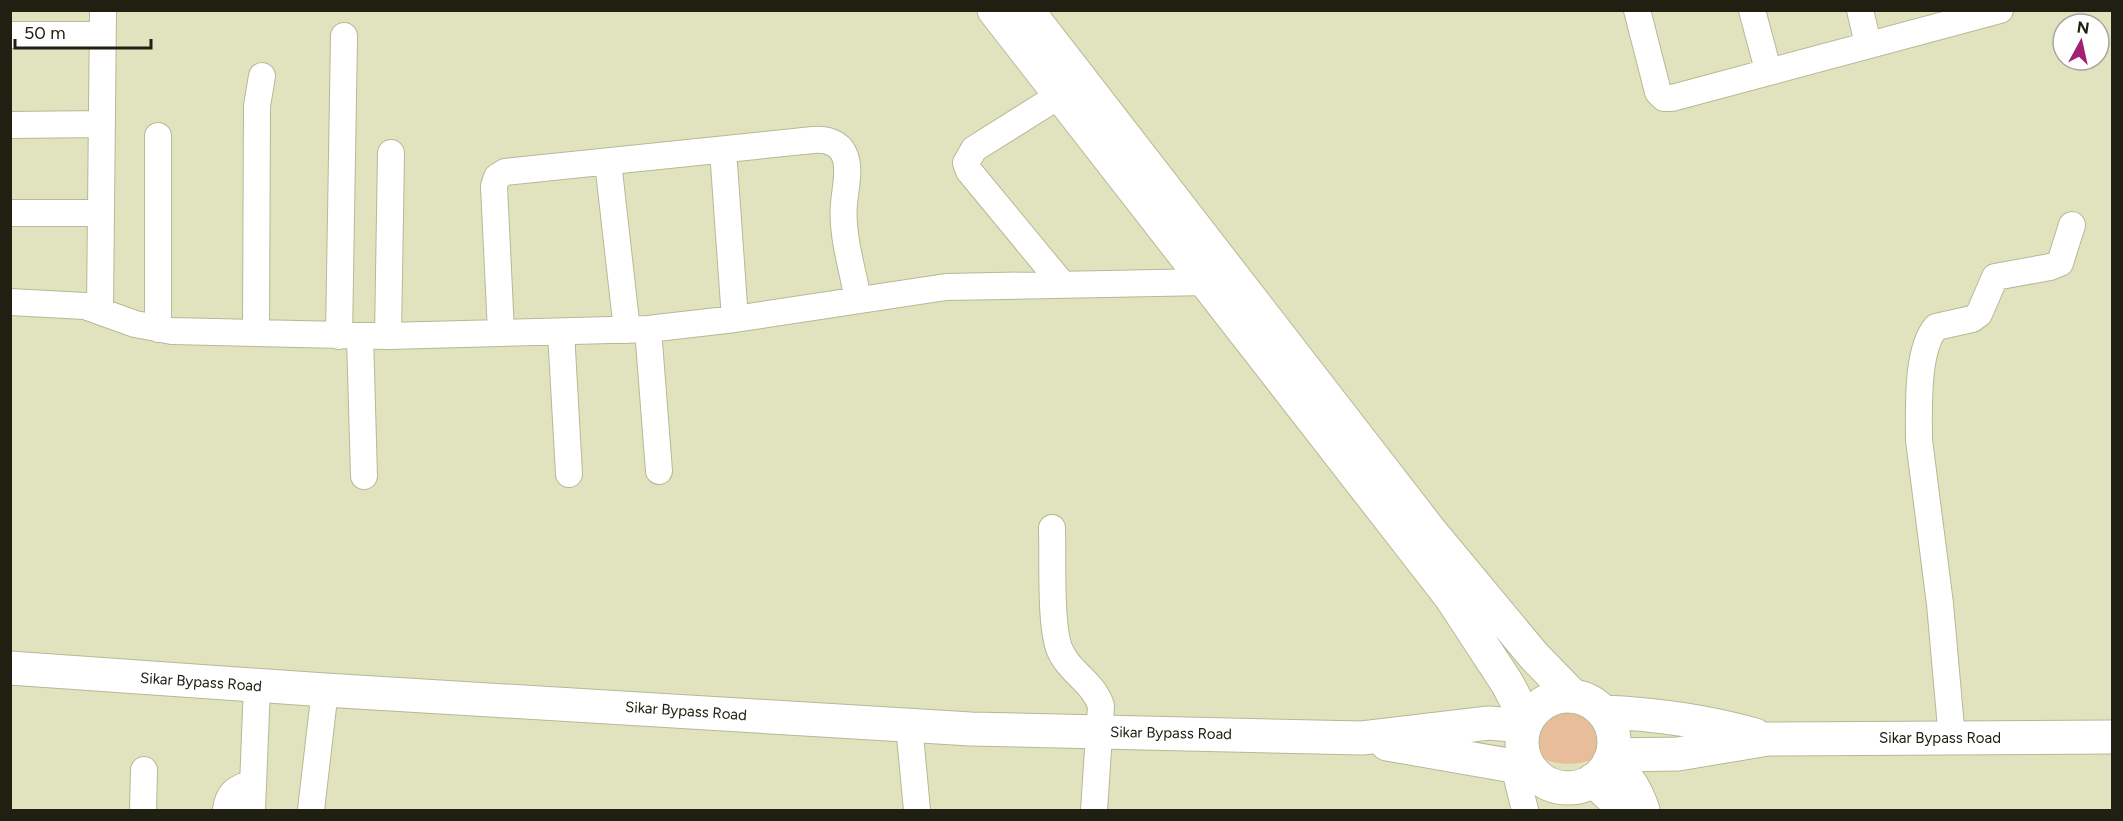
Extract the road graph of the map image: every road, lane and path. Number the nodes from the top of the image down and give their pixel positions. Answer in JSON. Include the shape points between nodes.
{"nodes":[{"id":1,"x":994,"y":10,"type":"edge"},
{"id":2,"x":1027,"y":10,"type":"edge"},
{"id":3,"x":1637,"y":10,"type":"edge"},
{"id":4,"x":1752,"y":10,"type":"edge"},
{"id":5,"x":1860,"y":10,"type":"edge"},
{"id":6,"x":2001,"y":10,"type":"edge"},
{"id":7,"x":1973,"y":14,"type":"edge"},
{"id":8,"x":102,"y":23,"type":"edge"},
{"id":9,"x":10,"y":35,"type":"edge"},
{"id":10,"x":344,"y":36,"type":"dead end"},
{"id":11,"x":1868,"y":44,"type":"junction"},
{"id":12,"x":1768,"y":70,"type":"junction"},
{"id":13,"x":262,"y":76,"type":"dead end"},
{"id":14,"x":1060,"y":95,"type":"junction"},
{"id":15,"x":102,"y":124,"type":"junction"},
{"id":16,"x":10,"y":125,"type":"edge"},
{"id":17,"x":158,"y":136,"type":"dead end"},
{"id":18,"x":723,"y":150,"type":"junction"},
{"id":19,"x":391,"y":153,"type":"dead end"},
{"id":20,"x":608,"y":162,"type":"junction"},
{"id":21,"x":10,"y":213,"type":"edge"},
{"id":22,"x":100,"y":213,"type":"junction"},
{"id":23,"x":2072,"y":225,"type":"dead end"},
{"id":24,"x":1208,"y":282,"type":"junction"},
{"id":25,"x":1063,"y":285,"type":"junction"},
{"id":26,"x":858,"y":300,"type":"junction"},
{"id":27,"x":10,"y":302,"type":"edge"},
{"id":28,"x":100,"y":310,"type":"junction"},
{"id":29,"x":735,"y":319,"type":"junction"},
{"id":30,"x":158,"y":329,"type":"junction"},
{"id":31,"x":637,"y":329,"type":"junction"},
{"id":32,"x":501,"y":332,"type":"junction"},
{"id":33,"x":561,"y":332,"type":"junction"},
{"id":34,"x":256,"y":333,"type":"junction"},
{"id":35,"x":350,"y":336,"type":"junction"},
{"id":36,"x":388,"y":336,"type":"junction"},
{"id":37,"x":659,"y":471,"type":"dead end"},
{"id":38,"x":569,"y":474,"type":"dead end"},
{"id":39,"x":364,"y":476,"type":"dead end"},
{"id":40,"x":1053,"y":528,"type":"dead end"},
{"id":41,"x":10,"y":668,"type":"edge"},
{"id":42,"x":257,"y":686,"type":"junction"},
{"id":43,"x":325,"y":690,"type":"junction"},
{"id":44,"x":1573,"y":696,"type":"junction"},
{"id":45,"x":1603,"y":712,"type":"junction"},
{"id":46,"x":1525,"y":723,"type":"junction"},
{"id":47,"x":909,"y":725,"type":"junction"},
{"id":48,"x":1101,"y":731,"type":"junction"},
{"id":49,"x":2112,"y":737,"type":"edge"},
{"id":50,"x":1362,"y":738,"type":"junction"},
{"id":51,"x":1768,"y":739,"type":"junction"},
{"id":52,"x":1952,"y":739,"type":"junction"},
{"id":53,"x":1605,"y":766,"type":"junction"},
{"id":54,"x":1523,"y":768,"type":"junction"},
{"id":55,"x":144,"y":770,"type":"dead end"},
{"id":56,"x":251,"y":783,"type":"junction"},
{"id":57,"x":142,"y":810,"type":"edge"},
{"id":58,"x":226,"y":810,"type":"edge"},
{"id":59,"x":252,"y":810,"type":"edge"},
{"id":60,"x":311,"y":810,"type":"edge"},
{"id":61,"x":917,"y":810,"type":"edge"},
{"id":62,"x":1094,"y":810,"type":"edge"},
{"id":63,"x":1525,"y":810,"type":"edge"},
{"id":64,"x":1625,"y":810,"type":"edge"},
{"id":65,"x":1643,"y":810,"type":"edge"}],
"edges":[{"from":1,"to":14,"type":"main road"},
{"from":2,"to":44,"type":"main road","name":"Sikar Bypass Road","via":[[1431,532],[1534,656]]},
{"from":3,"to":12,"type":"street","via":[[1658,92],[1664,98]]},
{"from":4,"to":12,"type":"street"},
{"from":5,"to":11,"type":"street"},
{"from":6,"to":7,"type":"street"},
{"from":7,"to":11,"type":"street"},
{"from":8,"to":9,"type":"street"},
{"from":8,"to":15,"type":"street"},
{"from":10,"to":35,"type":"street"},
{"from":11,"to":12,"type":"street"},
{"from":13,"to":34,"type":"street","via":[[257,106]]},
{"from":14,"to":24,"type":"main road"},
{"from":14,"to":25,"type":"street","via":[[974,149],[966,163]]},
{"from":15,"to":16,"type":"street"},
{"from":15,"to":22,"type":"street"},
{"from":17,"to":30,"type":"street"},
{"from":18,"to":20,"type":"street"},
{"from":18,"to":26,"type":"street","via":[[824,139],[843,151],[848,162],[843,208]]},
{"from":18,"to":29,"type":"street"},
{"from":19,"to":36,"type":"street"},
{"from":20,"to":31,"type":"street"},
{"from":20,"to":32,"type":"street","via":[[505,172],[496,177]]},
{"from":21,"to":22,"type":"street"},
{"from":22,"to":28,"type":"street"},
{"from":23,"to":52,"type":"street","via":[[2060,263],[1995,277],[1980,314],[1936,327],[1925,346],[1919,440]]},
{"from":24,"to":25,"type":"street"},
{"from":24,"to":46,"type":"main road","via":[[1450,596],[1508,683]]},
{"from":25,"to":26,"type":"street","via":[[946,287]]},
{"from":26,"to":29,"type":"street"},
{"from":27,"to":28,"type":"street","via":[[71,304]]},
{"from":28,"to":30,"type":"street"},
{"from":29,"to":31,"type":"street"},
{"from":30,"to":34,"type":"street"},
{"from":31,"to":33,"type":"street"},
{"from":31,"to":37,"type":"street"},
{"from":32,"to":33,"type":"street"},
{"from":32,"to":36,"type":"street"},
{"from":33,"to":38,"type":"street"},
{"from":34,"to":35,"type":"street"},
{"from":35,"to":36,"type":"street"},
{"from":35,"to":39,"type":"street"},
{"from":40,"to":48,"type":"street","via":[[1059,647],[1065,659],[1097,692]]},
{"from":41,"to":42,"type":"main road","name":"Sikar Bypass Road"},
{"from":42,"to":43,"type":"main road","name":"Sikar Bypass Road"},
{"from":42,"to":56,"type":"street"},
{"from":43,"to":47,"type":"main road","name":"Sikar Bypass Road"},
{"from":43,"to":60,"type":"street"},
{"from":44,"to":45,"type":"main road","name":"Sikar Bypass Road"},
{"from":44,"to":46,"type":"main road","via":[[1541,704]]},
{"from":45,"to":51,"type":"main road","name":"Sikar Bypass Road","via":[[1672,718]]},
{"from":45,"to":53,"type":"main road","via":[[1612,731]]},
{"from":46,"to":50,"type":"main road","name":"Sikar Bypass Road","via":[[1488,723]]},
{"from":46,"to":54,"type":"main road"},
{"from":47,"to":48,"type":"main road","name":"Sikar Bypass Road"},
{"from":47,"to":61,"type":"street"},
{"from":48,"to":50,"type":"main road","name":"Sikar Bypass Road"},
{"from":48,"to":62,"type":"street"},
{"from":49,"to":52,"type":"main road","name":"Sikar Bypass Road"},
{"from":50,"to":54,"type":"main road","name":"Sikar Bypass Road"},
{"from":51,"to":52,"type":"main road","name":"Sikar Bypass Road"},
{"from":51,"to":53,"type":"main road","name":"Sikar Bypass Road"},
{"from":53,"to":54,"type":"main road","name":"Sikar Bypass Road","via":[[1580,786],[1553,785]]},
{"from":53,"to":64,"type":"main road"},
{"from":53,"to":65,"type":"main road","via":[[1620,770]]},
{"from":54,"to":63,"type":"street"},
{"from":55,"to":57,"type":"street"},
{"from":56,"to":58,"type":"street","via":[[228,796]]},
{"from":56,"to":59,"type":"street"}]}
